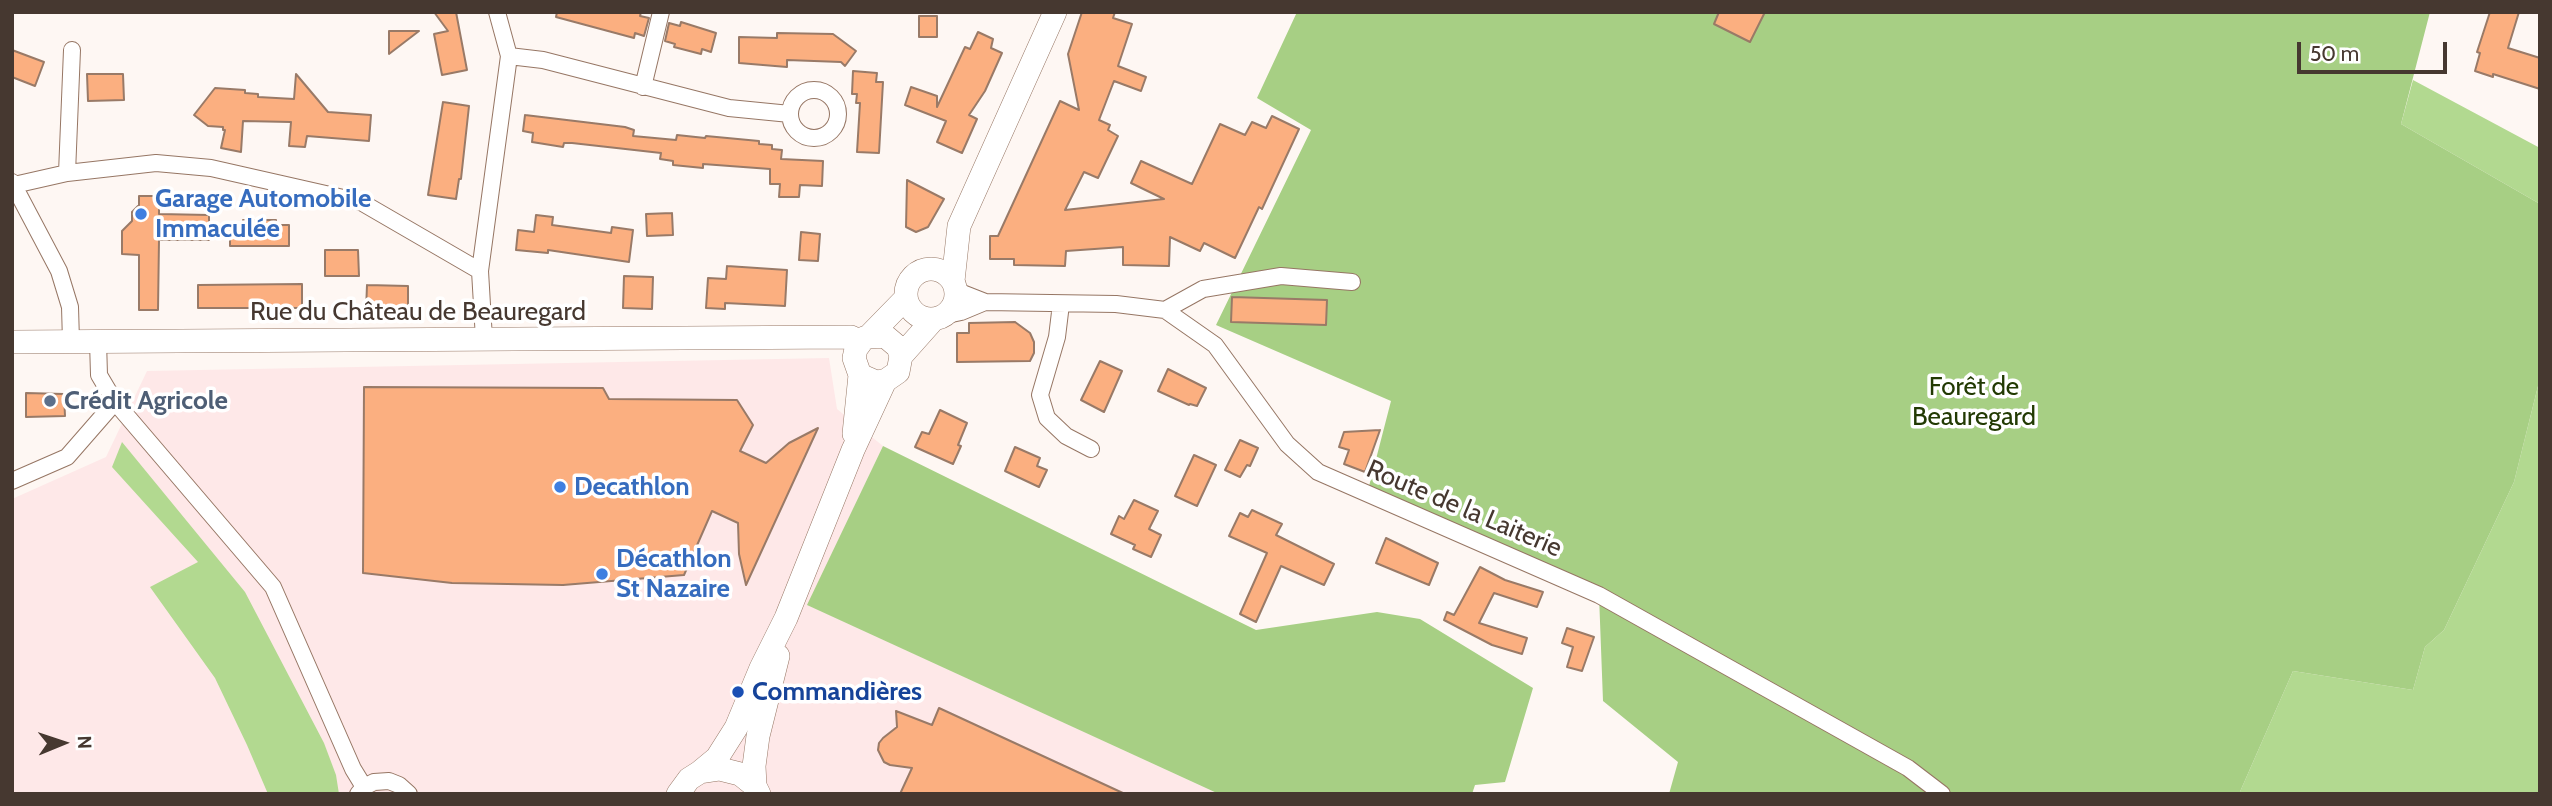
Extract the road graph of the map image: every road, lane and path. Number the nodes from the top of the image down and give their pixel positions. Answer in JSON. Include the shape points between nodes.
{"nodes":[{"id":1,"x":497,"y":12,"type":"edge"},
{"id":2,"x":660,"y":12,"type":"edge"},
{"id":3,"x":1055,"y":12,"type":"edge"},
{"id":4,"x":72,"y":50,"type":"dead end"},
{"id":5,"x":509,"y":55,"type":"junction"},
{"id":6,"x":643,"y":87,"type":"junction"},
{"id":7,"x":790,"y":114,"type":"dead end"},
{"id":8,"x":67,"y":173,"type":"junction"},
{"id":9,"x":13,"y":184,"type":"edge"},
{"id":10,"x":959,"y":226,"type":"junction"},
{"id":11,"x":481,"y":271,"type":"junction"},
{"id":12,"x":920,"y":271,"type":"junction"},
{"id":13,"x":1352,"y":282,"type":"dead end"},
{"id":14,"x":955,"y":286,"type":"junction"},
{"id":15,"x":906,"y":298,"type":"junction"},
{"id":16,"x":985,"y":302,"type":"junction"},
{"id":17,"x":1061,"y":304,"type":"junction"},
{"id":18,"x":1165,"y":310,"type":"junction"},
{"id":19,"x":940,"y":317,"type":"junction"},
{"id":20,"x":825,"y":338,"type":"junction"},
{"id":21,"x":484,"y":339,"type":"junction"},
{"id":22,"x":864,"y":339,"type":"junction"},
{"id":23,"x":71,"y":341,"type":"junction"},
{"id":24,"x":98,"y":341,"type":"junction"},
{"id":25,"x":12,"y":342,"type":"edge"},
{"id":26,"x":901,"y":356,"type":"junction"},
{"id":27,"x":858,"y":371,"type":"junction"},
{"id":28,"x":885,"y":381,"type":"junction"},
{"id":29,"x":115,"y":402,"type":"junction"},
{"id":30,"x":1090,"y":449,"type":"dead end"},
{"id":31,"x":853,"y":450,"type":"junction"},
{"id":32,"x":12,"y":481,"type":"edge"},
{"id":33,"x":786,"y":618,"type":"junction"},
{"id":34,"x":701,"y":772,"type":"junction"},
{"id":35,"x":361,"y":790,"type":"edge"},
{"id":36,"x":757,"y":790,"type":"edge"},
{"id":37,"x":676,"y":792,"type":"edge"},
{"id":38,"x":409,"y":794,"type":"edge"},
{"id":39,"x":1942,"y":794,"type":"edge"}],
"edges":[{"from":1,"to":5,"type":"street"},
{"from":2,"to":6,"type":"street"},
{"from":3,"to":10,"type":"main road"},
{"from":4,"to":8,"type":"street"},
{"from":5,"to":6,"type":"street"},
{"from":5,"to":11,"type":"street"},
{"from":6,"to":7,"type":"street","via":[[729,108]]},
{"from":8,"to":9,"type":"street"},
{"from":8,"to":11,"type":"street","via":[[156,163],[211,168],[361,202]]},
{"from":9,"to":23,"type":"street","via":[[59,271],[70,307]]},
{"from":10,"to":12,"type":"main road"},
{"from":10,"to":14,"type":"main road"},
{"from":11,"to":21,"type":"street"},
{"from":12,"to":14,"type":"main road","via":[[939,270]]},
{"from":12,"to":15,"type":"main road","via":[[909,282]]},
{"from":13,"to":18,"type":"street","via":[[1281,276],[1203,289]]},
{"from":14,"to":16,"type":"street","name":"Route de la Laiterie"},
{"from":14,"to":19,"type":"main road","via":[[956,300]]},
{"from":15,"to":19,"type":"main road","via":[[923,319]]},
{"from":15,"to":22,"type":"main road"},
{"from":16,"to":17,"type":"street","name":"Route de la Laiterie"},
{"from":16,"to":19,"type":"street","name":"Route de la Laiterie"},
{"from":17,"to":18,"type":"street","name":"Route de la Laiterie"},
{"from":17,"to":30,"type":"street","via":[[1057,337],[1040,395],[1047,418]]},
{"from":18,"to":39,"type":"street","name":"Route de la Laiterie","via":[[1215,345],[1287,444],[1318,472],[1599,595],[1908,768]]},
{"from":19,"to":26,"type":"main road"},
{"from":20,"to":21,"type":"main road","name":"Rue du Château de Beauregard"},
{"from":20,"to":22,"type":"main road","name":"Rue du Château de Beauregard"},
{"from":20,"to":27,"type":"main road"},
{"from":21,"to":24,"type":"main road","name":"Rue du Château de Beauregard"},
{"from":22,"to":26,"type":"main road","via":[[877,335],[893,341]]},
{"from":22,"to":27,"type":"main road","via":[[856,349]]},
{"from":23,"to":24,"type":"main road","name":"Rue du Château de Beauregard"},
{"from":23,"to":25,"type":"main road","name":"Rue du Château de Beauregard"},
{"from":24,"to":29,"type":"street","via":[[99,375]]},
{"from":26,"to":28,"type":"main road","via":[[898,372]]},
{"from":27,"to":28,"type":"main road","via":[[876,383]]},
{"from":27,"to":31,"type":"main road"},
{"from":28,"to":31,"type":"main road"},
{"from":29,"to":32,"type":"street","via":[[67,457]]},
{"from":29,"to":35,"type":"street","via":[[273,587]]},
{"from":31,"to":33,"type":"main road"},
{"from":33,"to":34,"type":"main road","via":[[736,728],[717,758]]},
{"from":33,"to":36,"type":"main road","via":[[758,736]]},
{"from":34,"to":36,"type":"main road","via":[[720,769],[740,774]]},
{"from":34,"to":37,"type":"main road"},
{"from":35,"to":38,"type":"street","via":[[374,782],[389,781]]}]}
